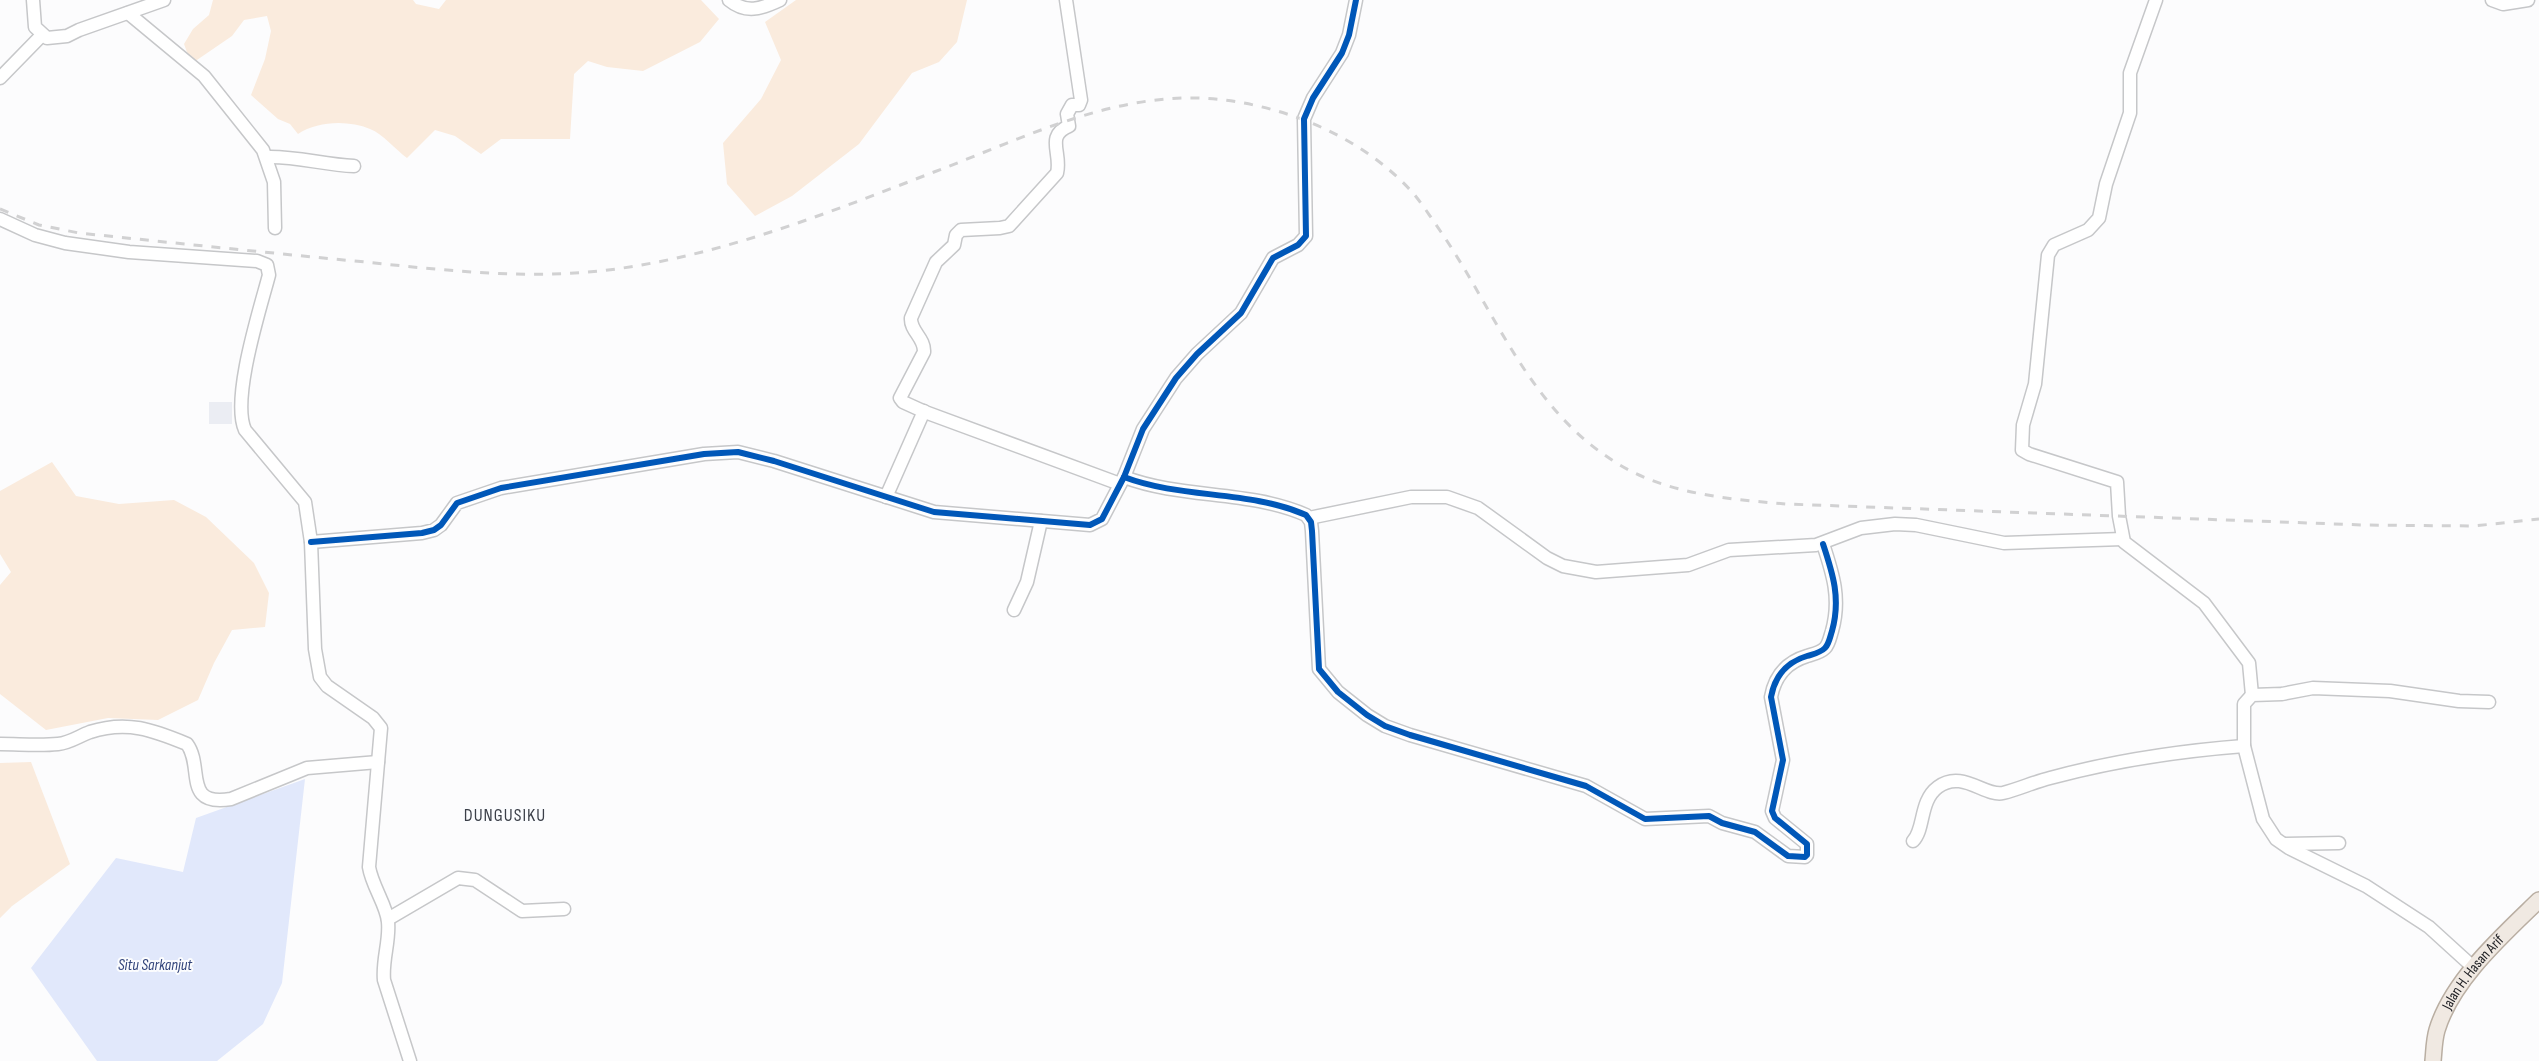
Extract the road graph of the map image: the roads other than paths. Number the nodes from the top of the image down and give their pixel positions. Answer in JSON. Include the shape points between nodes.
{"nodes":[{"id":1,"x":32,"y":0,"type":"edge"},
{"id":2,"x":164,"y":0,"type":"edge"},
{"id":3,"x":729,"y":0,"type":"edge"},
{"id":4,"x":780,"y":0,"type":"edge"},
{"id":5,"x":1066,"y":0,"type":"edge"},
{"id":6,"x":1356,"y":0,"type":"edge"},
{"id":7,"x":2156,"y":0,"type":"edge"},
{"id":8,"x":2492,"y":0,"type":"edge"},
{"id":9,"x":2528,"y":0,"type":"edge"},
{"id":10,"x":128,"y":13,"type":"junction"},
{"id":11,"x":42,"y":35,"type":"junction"},
{"id":12,"x":0,"y":78,"type":"edge"},
{"id":13,"x":267,"y":157,"type":"junction"},
{"id":14,"x":354,"y":166,"type":"dead end"},
{"id":15,"x":0,"y":219,"type":"edge"},
{"id":16,"x":275,"y":228,"type":"dead end"},
{"id":17,"x":924,"y":411,"type":"junction"},
{"id":18,"x":1122,"y":480,"type":"junction"},
{"id":19,"x":886,"y":497,"type":"junction"},
{"id":20,"x":1309,"y":518,"type":"junction"},
{"id":21,"x":1041,"y":520,"type":"junction"},
{"id":22,"x":2123,"y":539,"type":"junction"},
{"id":23,"x":311,"y":542,"type":"junction"},
{"id":24,"x":1824,"y":544,"type":"junction"},
{"id":25,"x":1014,"y":610,"type":"dead end"},
{"id":26,"x":2252,"y":695,"type":"junction"},
{"id":27,"x":2489,"y":702,"type":"dead end"},
{"id":28,"x":0,"y":744,"type":"edge"},
{"id":29,"x":2244,"y":746,"type":"junction"},
{"id":30,"x":378,"y":762,"type":"junction"},
{"id":31,"x":1913,"y":841,"type":"dead end"},
{"id":32,"x":2339,"y":843,"type":"dead end"},
{"id":33,"x":2281,"y":844,"type":"junction"},
{"id":34,"x":2539,"y":900,"type":"edge"},
{"id":35,"x":564,"y":909,"type":"dead end"},
{"id":36,"x":388,"y":919,"type":"junction"},
{"id":37,"x":2465,"y":960,"type":"junction"},
{"id":38,"x":410,"y":1061,"type":"edge"},
{"id":39,"x":2433,"y":1061,"type":"edge"}],
"edges":[{"from":1,"to":11,"type":"street","via":[[35,27]]},
{"from":2,"to":10,"type":"street"},
{"from":3,"to":4,"type":"street","via":[[738,8],[748,9]]},
{"from":5,"to":17,"type":"street","via":[[1081,100],[1079,105],[1072,105],[1067,114],[1069,126],[1056,135],[1057,173],[1009,226],[961,230],[954,245],[936,262],[911,318],[924,352],[900,396],[903,402]]},
{"from":6,"to":18,"type":"street","via":[[1342,52],[1313,98],[1304,119],[1306,236],[1298,245],[1273,258],[1241,313],[1176,378],[1142,429]]},
{"from":7,"to":22,"type":"street","via":[[2130,73],[2130,113],[2106,184],[2099,218],[2088,230],[2054,245],[2048,256],[2035,384],[2021,434],[2025,453],[2117,482]]},
{"from":8,"to":9,"type":"street","via":[[2503,4]]},
{"from":10,"to":11,"type":"street","via":[[67,36],[47,38]]},
{"from":10,"to":13,"type":"street","via":[[204,76]]},
{"from":11,"to":12,"type":"street"},
{"from":13,"to":14,"type":"street","via":[[295,157],[333,166]]},
{"from":13,"to":16,"type":"street","via":[[275,189]]},
{"from":15,"to":23,"type":"street","via":[[34,235],[65,243],[129,252],[257,261],[267,265],[269,275],[243,387],[241,420],[244,430],[301,496],[307,510]]},
{"from":17,"to":18,"type":"street"},
{"from":17,"to":19,"type":"street"},
{"from":18,"to":20,"type":"street","via":[[1259,502],[1299,512]]},
{"from":18,"to":21,"type":"street","via":[[1102,518],[1090,525]]},
{"from":19,"to":21,"type":"street","via":[[934,512]]},
{"from":19,"to":23,"type":"street","via":[[752,454],[720,452],[501,488],[458,503],[442,524],[422,533]]},
{"from":20,"to":24,"type":"street","via":[[1411,497],[1447,497],[1478,508],[1547,558],[1563,566],[1596,572],[1688,565],[1729,550]]},
{"from":20,"to":24,"type":"street","via":[[1319,669],[1355,706],[1385,726],[1586,786],[1644,818],[1709,816],[1756,832],[1788,856],[1795,857],[1805,857],[1807,844],[1775,818],[1772,811],[1783,760],[1772,697],[1784,668],[1795,660],[1824,649],[1829,640],[1837,598]]},
{"from":21,"to":25,"type":"street","via":[[1028,582]]},
{"from":22,"to":24,"type":"street","via":[[2004,543],[1916,525],[1895,524],[1862,528]]},
{"from":22,"to":26,"type":"street","via":[[2204,603],[2248,663]]},
{"from":23,"to":30,"type":"street","via":[[315,649],[320,677],[327,686],[377,722],[381,728]]},
{"from":26,"to":27,"type":"street","via":[[2323,688],[2390,691]]},
{"from":26,"to":29,"type":"street","via":[[2244,704]]},
{"from":28,"to":30,"type":"street","via":[[58,744],[92,732],[126,726],[141,727],[186,744],[192,754],[194,779],[199,790],[204,796],[220,801],[307,768]]},
{"from":29,"to":31,"type":"street","via":[[2189,751],[2060,776],[2000,794],[1967,782],[1950,782],[1937,787],[1928,799]]},
{"from":29,"to":33,"type":"street","via":[[2263,819]]},
{"from":30,"to":36,"type":"street","via":[[369,867],[371,880]]},
{"from":32,"to":33,"type":"street"},
{"from":33,"to":37,"type":"street","via":[[2366,886],[2429,927]]},
{"from":34,"to":37,"type":"main road","name":"Jalan H. Hasan Arif","via":[[2497,940]]},
{"from":35,"to":36,"type":"street","via":[[522,911],[475,880],[458,878]]},
{"from":36,"to":38,"type":"street","via":[[389,935],[382,966],[384,980]]},
{"from":37,"to":39,"type":"main road","name":"Jalan H. Hasan Arif","via":[[2439,1024]]}]}
